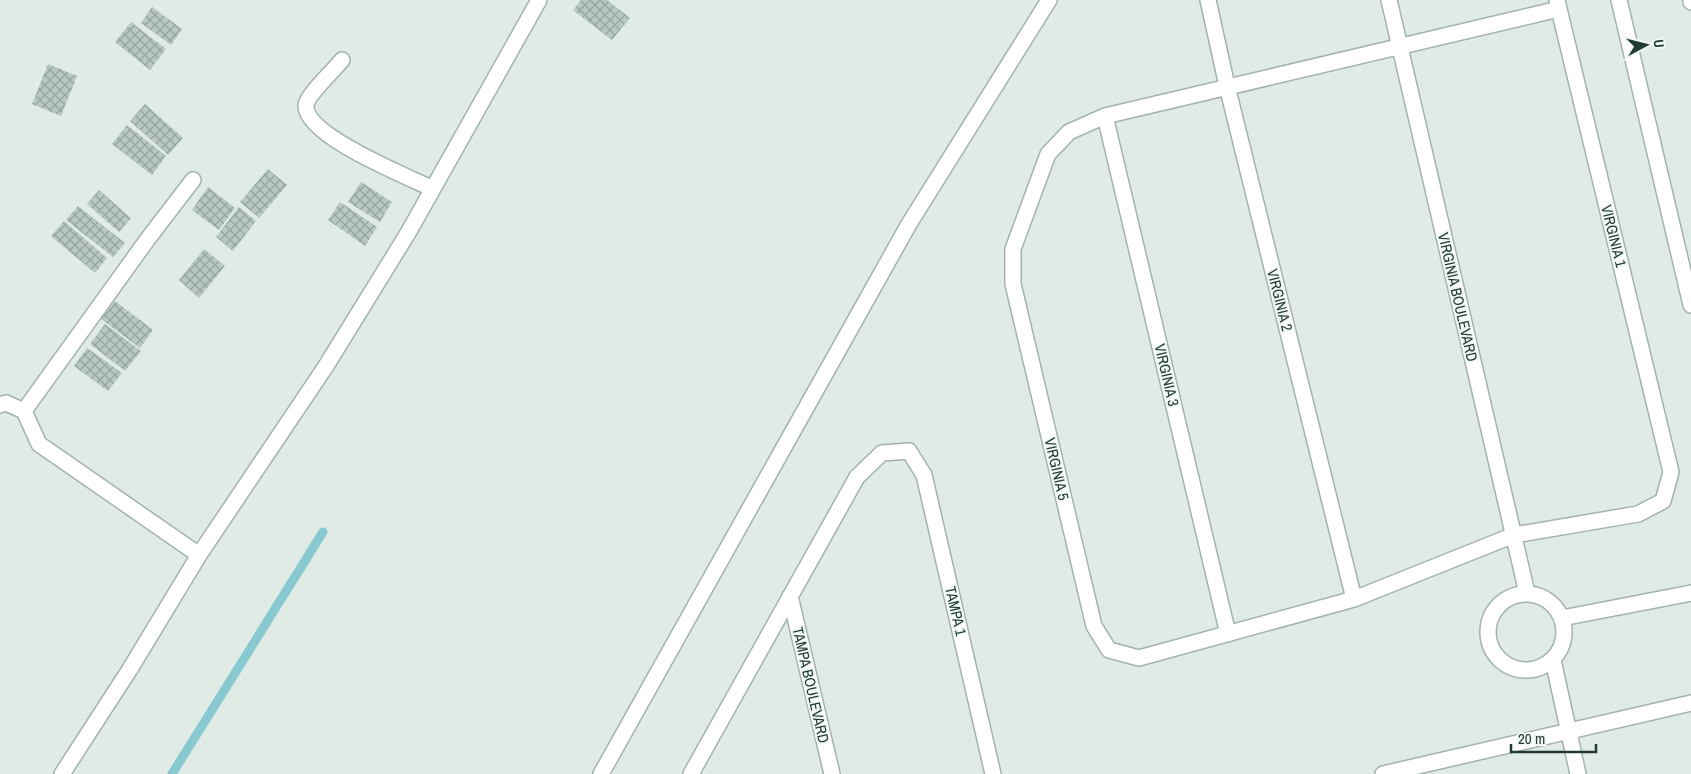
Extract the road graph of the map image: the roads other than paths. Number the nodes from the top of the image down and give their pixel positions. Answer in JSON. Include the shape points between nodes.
{"nodes":[{"id":1,"x":539,"y":0,"type":"edge"},
{"id":2,"x":1049,"y":0,"type":"edge"},
{"id":3,"x":1208,"y":0,"type":"edge"},
{"id":4,"x":1389,"y":0,"type":"edge"},
{"id":5,"x":1620,"y":0,"type":"edge"},
{"id":6,"x":1558,"y":4,"type":"edge"},
{"id":7,"x":1400,"y":46,"type":"junction"},
{"id":8,"x":342,"y":60,"type":"dead end"},
{"id":9,"x":1227,"y":86,"type":"junction"},
{"id":10,"x":1105,"y":116,"type":"junction"},
{"id":11,"x":193,"y":180,"type":"dead end"},
{"id":12,"x":433,"y":189,"type":"junction"},
{"id":13,"x":1691,"y":305,"type":"edge"},
{"id":14,"x":0,"y":405,"type":"edge"},
{"id":15,"x":24,"y":411,"type":"junction"},
{"id":16,"x":1514,"y":535,"type":"junction"},
{"id":17,"x":199,"y":555,"type":"junction"},
{"id":18,"x":1527,"y":593,"type":"junction"},
{"id":19,"x":1691,"y":593,"type":"edge"},
{"id":20,"x":790,"y":596,"type":"junction"},
{"id":21,"x":1354,"y":599,"type":"junction"},
{"id":22,"x":1562,"y":618,"type":"junction"},
{"id":23,"x":1228,"y":634,"type":"junction"},
{"id":24,"x":1552,"y":660,"type":"junction"},
{"id":25,"x":1691,"y":703,"type":"edge"},
{"id":26,"x":1568,"y":730,"type":"junction"},
{"id":27,"x":1392,"y":773,"type":"edge"},
{"id":28,"x":62,"y":774,"type":"edge"},
{"id":29,"x":601,"y":774,"type":"edge"},
{"id":30,"x":691,"y":774,"type":"edge"},
{"id":31,"x":832,"y":774,"type":"edge"},
{"id":32,"x":993,"y":774,"type":"edge"},
{"id":33,"x":1578,"y":774,"type":"edge"}],
"edges":[{"from":1,"to":12,"type":"street"},
{"from":2,"to":29,"type":"street","via":[[909,224]]},
{"from":3,"to":9,"type":"street","name":"VIRGINIA 2"},
{"from":4,"to":7,"type":"street","name":"VIRGINIA BOULEVARD"},
{"from":5,"to":13,"type":"street"},
{"from":6,"to":7,"type":"street","name":"VIRGINIA 5"},
{"from":6,"to":16,"type":"street","name":"VIRGINIA 1","via":[[1671,472],[1663,501],[1638,514]]},
{"from":7,"to":9,"type":"street","name":"VIRGINIA 5"},
{"from":7,"to":16,"type":"street","name":"VIRGINIA BOULEVARD"},
{"from":8,"to":12,"type":"street","via":[[311,96],[306,106],[308,111],[318,125],[337,141],[379,165]]},
{"from":9,"to":10,"type":"street","name":"VIRGINIA 5"},
{"from":9,"to":21,"type":"street","name":"VIRGINIA 2"},
{"from":10,"to":23,"type":"street","name":"VIRGINIA 3"},
{"from":10,"to":23,"type":"street","name":"VIRGINIA 5","via":[[1069,132],[1048,154],[1013,249],[1013,284],[1094,626],[1109,650],[1139,658]]},
{"from":11,"to":15,"type":"street"},
{"from":12,"to":17,"type":"street","via":[[326,366]]},
{"from":14,"to":15,"type":"street","via":[[6,403]]},
{"from":15,"to":17,"type":"street","via":[[39,444]]},
{"from":16,"to":18,"type":"street","name":"VIRGINIA BOULEVARD"},
{"from":16,"to":21,"type":"street"},
{"from":17,"to":28,"type":"street"},
{"from":18,"to":22,"type":"street","via":[[1554,605]]},
{"from":18,"to":24,"type":"street","via":[[1513,596],[1500,604],[1488,630],[1490,645],[1498,658],[1510,667],[1540,668]]},
{"from":19,"to":22,"type":"street"},
{"from":20,"to":30,"type":"street"},
{"from":20,"to":31,"type":"street","name":"TAMPA BOULEVARD"},
{"from":20,"to":32,"type":"street","name":"TAMPA 1","via":[[857,476],[882,453],[909,451],[924,475]]},
{"from":21,"to":23,"type":"street"},
{"from":22,"to":24,"type":"street","via":[[1562,648]]},
{"from":24,"to":26,"type":"street"},
{"from":25,"to":26,"type":"street"},
{"from":26,"to":27,"type":"street"},
{"from":26,"to":33,"type":"street"}]}
